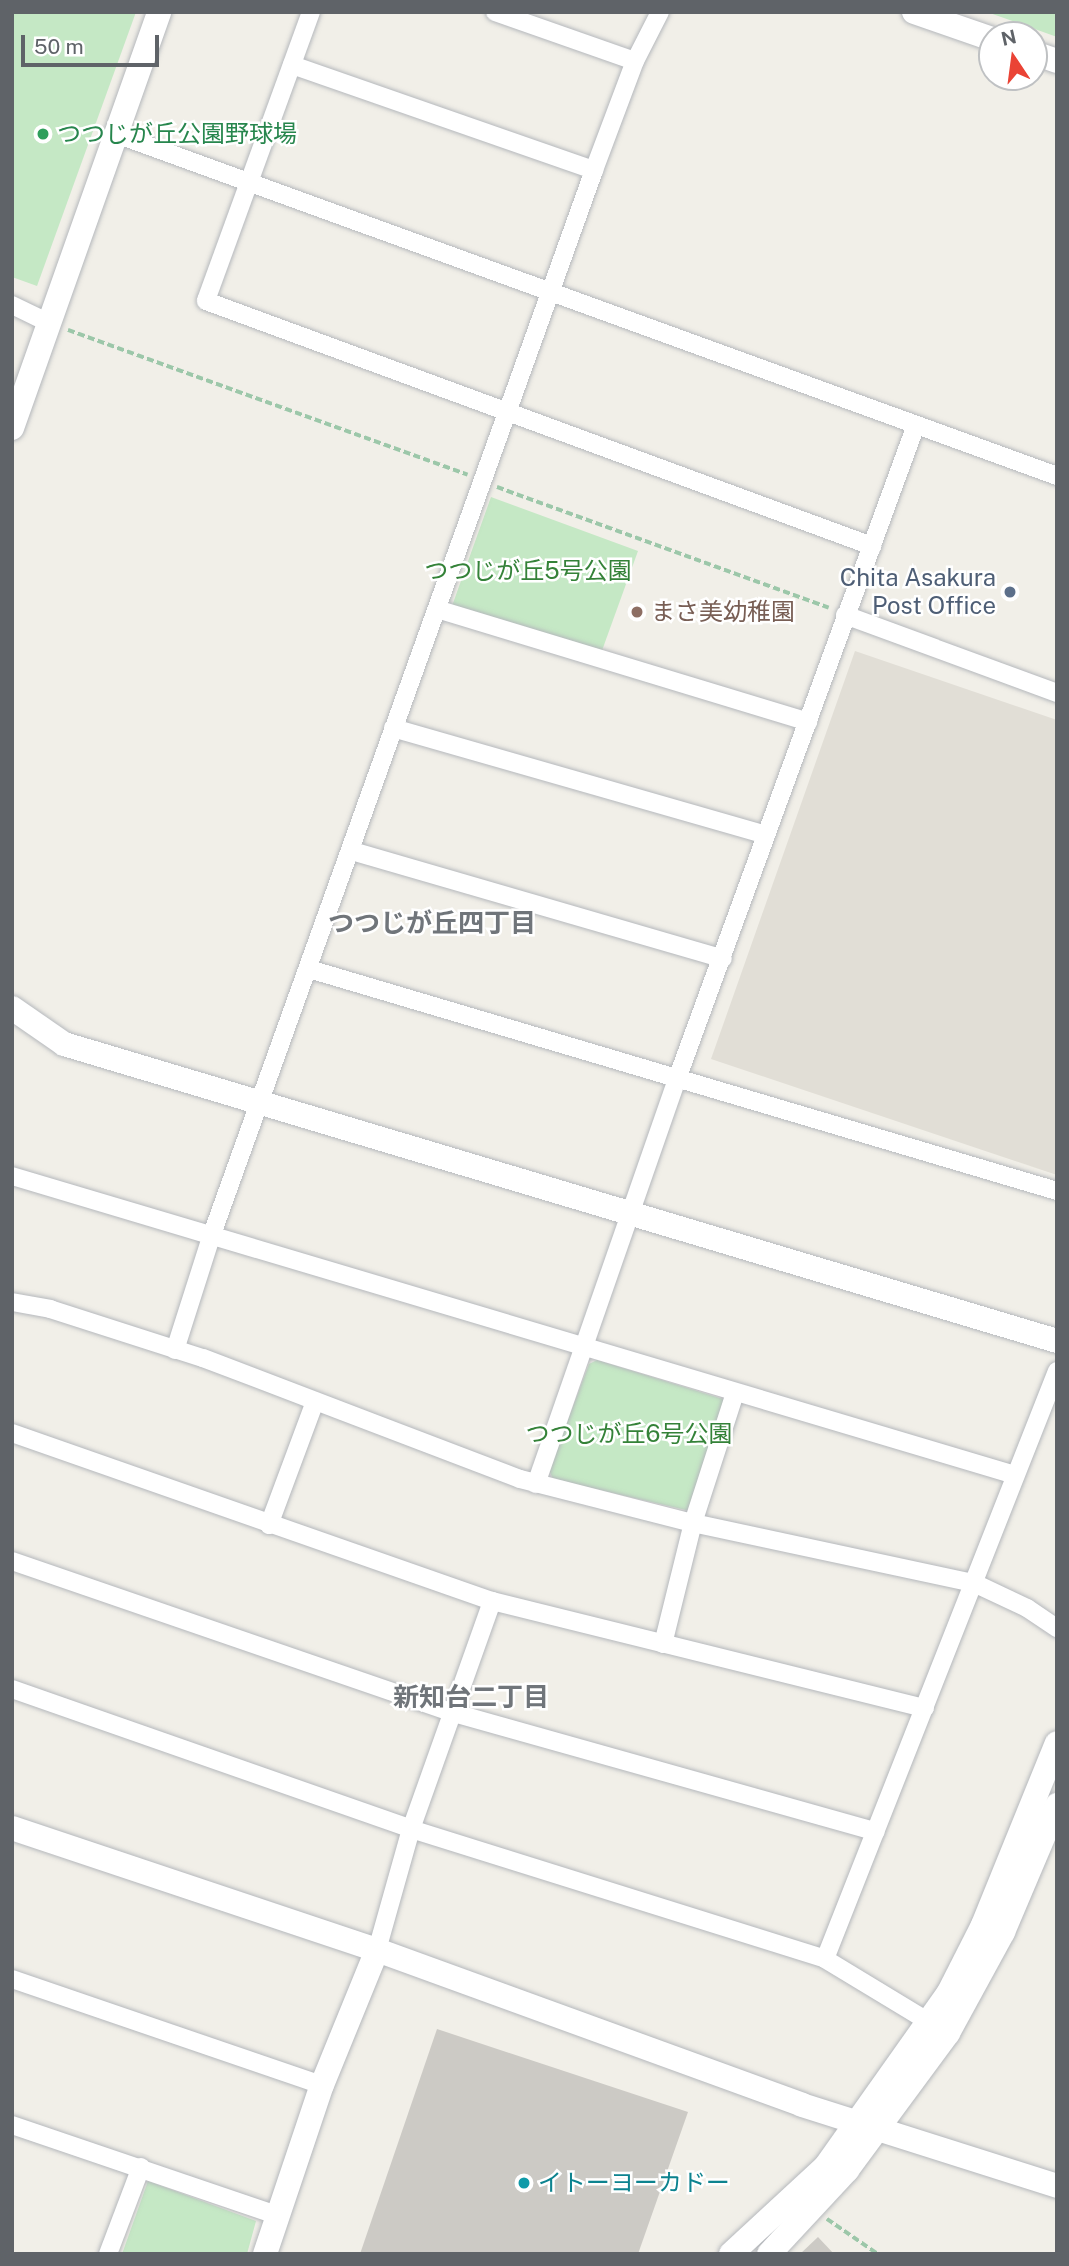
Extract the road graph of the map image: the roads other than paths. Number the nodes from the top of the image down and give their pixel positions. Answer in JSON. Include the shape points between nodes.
{"nodes":[{"id":1,"x":159,"y":12,"type":"edge"},
{"id":2,"x":311,"y":12,"type":"edge"},
{"id":3,"x":495,"y":12,"type":"edge"},
{"id":4,"x":660,"y":12,"type":"edge"},
{"id":5,"x":914,"y":12,"type":"edge"},
{"id":6,"x":978,"y":34,"type":"edge"},
{"id":7,"x":635,"y":61,"type":"junction"},
{"id":8,"x":292,"y":65,"type":"junction"},
{"id":9,"x":116,"y":134,"type":"junction"},
{"id":10,"x":594,"y":170,"type":"junction"},
{"id":11,"x":250,"y":181,"type":"junction"},
{"id":12,"x":551,"y":292,"type":"junction"},
{"id":13,"x":12,"y":305,"type":"edge"},
{"id":14,"x":58,"y":326,"type":"junction"},
{"id":15,"x":508,"y":414,"type":"junction"},
{"id":16,"x":916,"y":425,"type":"junction"},
{"id":17,"x":12,"y":428,"type":"edge"},
{"id":18,"x":1057,"y":476,"type":"edge"},
{"id":19,"x":872,"y":546,"type":"junction"},
{"id":20,"x":440,"y":610,"type":"junction"},
{"id":21,"x":845,"y":615,"type":"junction"},
{"id":22,"x":1057,"y":693,"type":"edge"},
{"id":23,"x":808,"y":722,"type":"junction"},
{"id":24,"x":393,"y":728,"type":"junction"},
{"id":25,"x":766,"y":835,"type":"junction"},
{"id":26,"x":352,"y":851,"type":"junction"},
{"id":27,"x":723,"y":960,"type":"junction"},
{"id":28,"x":309,"y":969,"type":"junction"},
{"id":29,"x":12,"y":1008,"type":"edge"},
{"id":30,"x":677,"y":1079,"type":"junction"},
{"id":31,"x":258,"y":1106,"type":"junction"},
{"id":32,"x":12,"y":1176,"type":"edge"},
{"id":33,"x":1057,"y":1191,"type":"edge"},
{"id":34,"x":630,"y":1214,"type":"junction"},
{"id":35,"x":211,"y":1237,"type":"junction"},
{"id":36,"x":12,"y":1302,"type":"edge"},
{"id":37,"x":1057,"y":1341,"type":"edge"},
{"id":38,"x":583,"y":1348,"type":"junction"},
{"id":39,"x":175,"y":1350,"type":"junction"},
{"id":40,"x":1057,"y":1371,"type":"edge"},
{"id":41,"x":735,"y":1392,"type":"junction"},
{"id":42,"x":315,"y":1401,"type":"junction"},
{"id":43,"x":12,"y":1433,"type":"edge"},
{"id":44,"x":1015,"y":1475,"type":"junction"},
{"id":45,"x":536,"y":1484,"type":"junction"},
{"id":46,"x":693,"y":1523,"type":"junction"},
{"id":47,"x":269,"y":1525,"type":"junction"},
{"id":48,"x":12,"y":1561,"type":"edge"},
{"id":49,"x":974,"y":1583,"type":"junction"},
{"id":50,"x":492,"y":1601,"type":"junction"},
{"id":51,"x":1057,"y":1628,"type":"edge"},
{"id":52,"x":663,"y":1644,"type":"junction"},
{"id":53,"x":12,"y":1689,"type":"edge"},
{"id":54,"x":925,"y":1708,"type":"junction"},
{"id":55,"x":454,"y":1713,"type":"junction"},
{"id":56,"x":1057,"y":1743,"type":"edge"},
{"id":57,"x":1057,"y":1805,"type":"edge"},
{"id":58,"x":12,"y":1828,"type":"edge"},
{"id":59,"x":411,"y":1829,"type":"junction"},
{"id":60,"x":876,"y":1832,"type":"junction"},
{"id":61,"x":377,"y":1950,"type":"junction"},
{"id":62,"x":825,"y":1959,"type":"junction"},
{"id":63,"x":12,"y":1979,"type":"edge"},
{"id":64,"x":938,"y":2027,"type":"junction"},
{"id":65,"x":322,"y":2085,"type":"junction"},
{"id":66,"x":12,"y":2125,"type":"edge"},
{"id":67,"x":870,"y":2125,"type":"junction"},
{"id":68,"x":141,"y":2167,"type":"junction"},
{"id":69,"x":1057,"y":2186,"type":"edge"},
{"id":70,"x":279,"y":2216,"type":"junction"},
{"id":71,"x":108,"y":2254,"type":"edge"},
{"id":72,"x":265,"y":2254,"type":"edge"},
{"id":73,"x":731,"y":2254,"type":"edge"},
{"id":74,"x":769,"y":2254,"type":"edge"}],
"edges":[{"from":1,"to":9,"type":"street"},
{"from":2,"to":8,"type":"street"},
{"from":3,"to":7,"type":"street"},
{"from":4,"to":7,"type":"street"},
{"from":5,"to":6,"type":"street"},
{"from":7,"to":10,"type":"street"},
{"from":8,"to":10,"type":"street"},
{"from":8,"to":11,"type":"street"},
{"from":9,"to":11,"type":"street"},
{"from":9,"to":14,"type":"street"},
{"from":10,"to":12,"type":"street"},
{"from":11,"to":12,"type":"street"},
{"from":11,"to":15,"type":"street","via":[[206,300]]},
{"from":12,"to":15,"type":"street"},
{"from":12,"to":16,"type":"street"},
{"from":13,"to":14,"type":"street"},
{"from":14,"to":17,"type":"street"},
{"from":15,"to":19,"type":"street"},
{"from":15,"to":20,"type":"street"},
{"from":16,"to":18,"type":"street"},
{"from":16,"to":19,"type":"street"},
{"from":19,"to":21,"type":"street"},
{"from":20,"to":23,"type":"street"},
{"from":20,"to":24,"type":"street"},
{"from":21,"to":22,"type":"street"},
{"from":21,"to":23,"type":"street"},
{"from":23,"to":25,"type":"street"},
{"from":24,"to":25,"type":"street"},
{"from":24,"to":26,"type":"street"},
{"from":25,"to":27,"type":"street"},
{"from":26,"to":27,"type":"street"},
{"from":26,"to":28,"type":"street"},
{"from":27,"to":30,"type":"street"},
{"from":28,"to":30,"type":"street"},
{"from":28,"to":31,"type":"street"},
{"from":29,"to":31,"type":"street","via":[[64,1044]]},
{"from":30,"to":33,"type":"street"},
{"from":30,"to":34,"type":"street"},
{"from":31,"to":34,"type":"street"},
{"from":31,"to":35,"type":"street"},
{"from":32,"to":35,"type":"street"},
{"from":34,"to":37,"type":"street"},
{"from":34,"to":38,"type":"street"},
{"from":35,"to":38,"type":"street"},
{"from":35,"to":39,"type":"street"},
{"from":36,"to":39,"type":"street","via":[[50,1309]]},
{"from":38,"to":41,"type":"street"},
{"from":38,"to":45,"type":"street"},
{"from":39,"to":42,"type":"street"},
{"from":40,"to":44,"type":"street"},
{"from":41,"to":44,"type":"street"},
{"from":41,"to":46,"type":"street"},
{"from":42,"to":45,"type":"street"},
{"from":42,"to":47,"type":"street"},
{"from":43,"to":47,"type":"street"},
{"from":44,"to":49,"type":"street"},
{"from":45,"to":46,"type":"street"},
{"from":46,"to":49,"type":"street"},
{"from":46,"to":52,"type":"street"},
{"from":47,"to":50,"type":"street"},
{"from":48,"to":55,"type":"street"},
{"from":49,"to":51,"type":"street"},
{"from":49,"to":54,"type":"street"},
{"from":50,"to":52,"type":"street"},
{"from":50,"to":55,"type":"street"},
{"from":52,"to":54,"type":"street"},
{"from":53,"to":59,"type":"street"},
{"from":54,"to":60,"type":"street"},
{"from":55,"to":59,"type":"street"},
{"from":55,"to":60,"type":"street"},
{"from":56,"to":64,"type":"street"},
{"from":57,"to":64,"type":"street","via":[[1003,1932]]},
{"from":58,"to":61,"type":"street"},
{"from":59,"to":61,"type":"street"},
{"from":59,"to":62,"type":"street"},
{"from":60,"to":62,"type":"street"},
{"from":61,"to":65,"type":"street"},
{"from":61,"to":67,"type":"street","via":[[802,2105]]},
{"from":62,"to":64,"type":"street"},
{"from":63,"to":65,"type":"street"},
{"from":64,"to":67,"type":"street"},
{"from":65,"to":70,"type":"street"},
{"from":66,"to":68,"type":"street"},
{"from":67,"to":69,"type":"street"},
{"from":67,"to":73,"type":"street"},
{"from":67,"to":74,"type":"street","via":[[813,2211]]},
{"from":68,"to":70,"type":"street"},
{"from":68,"to":71,"type":"street"},
{"from":70,"to":72,"type":"street"}]}
